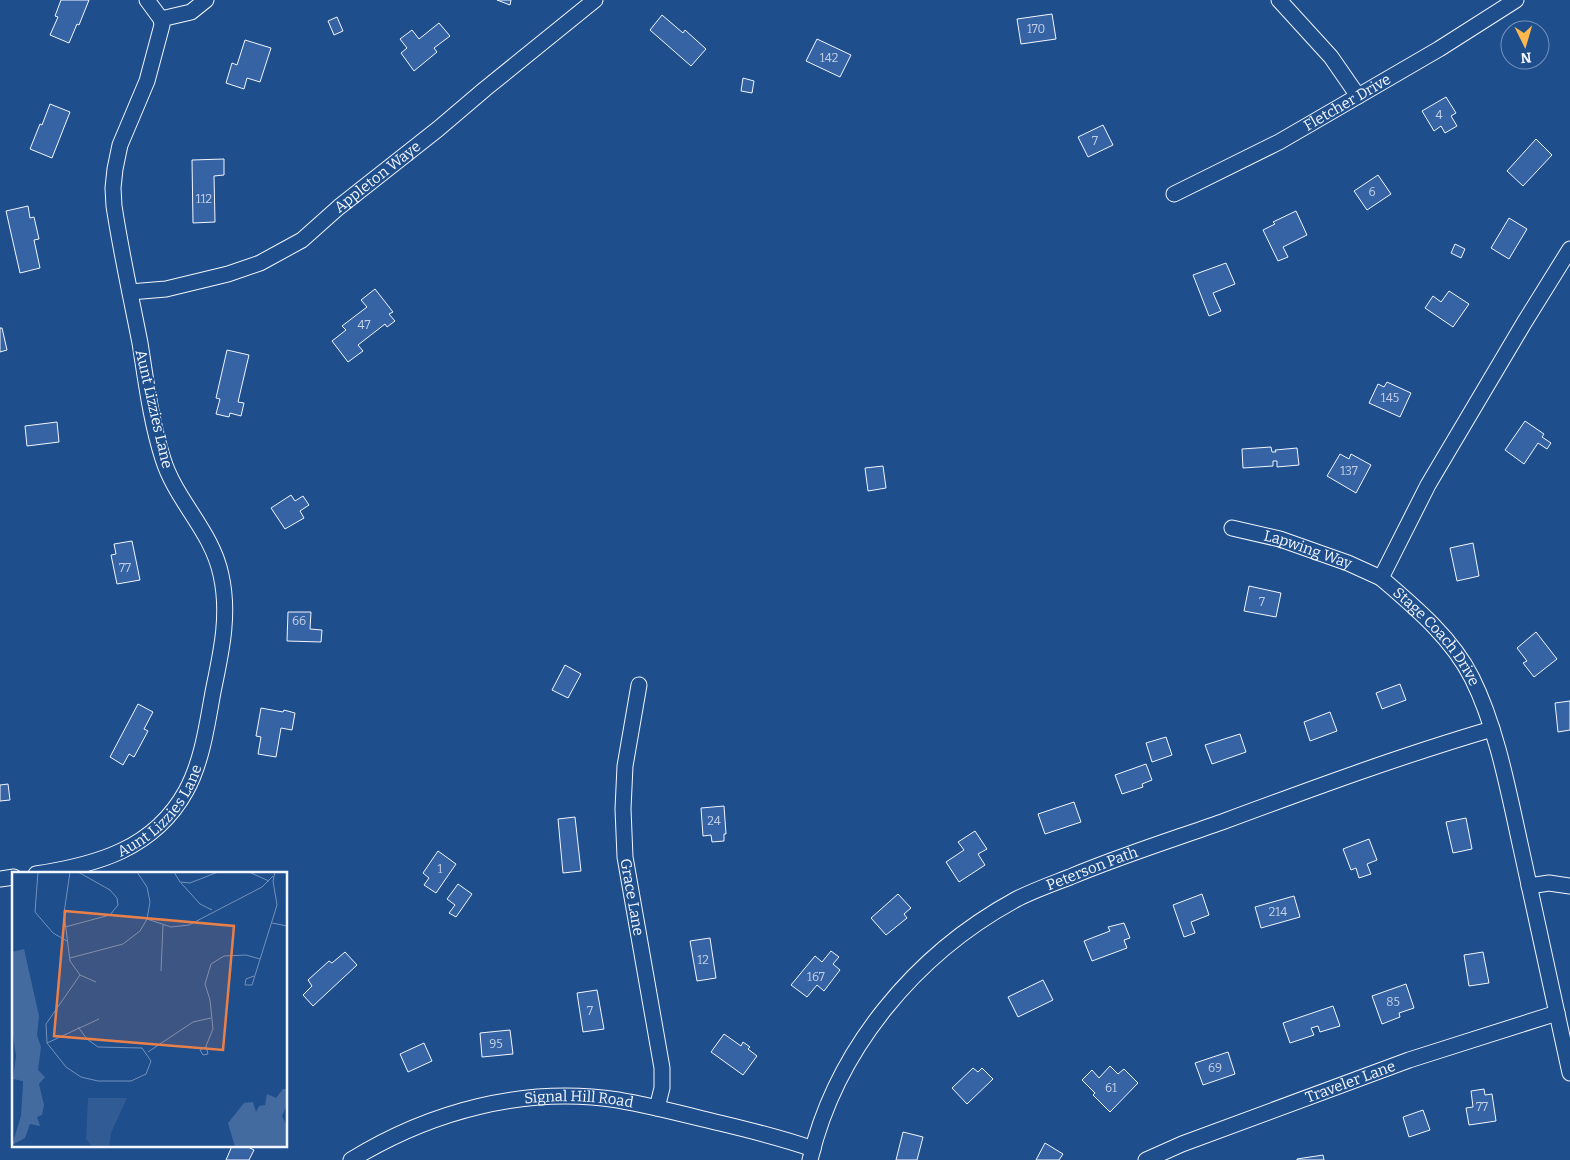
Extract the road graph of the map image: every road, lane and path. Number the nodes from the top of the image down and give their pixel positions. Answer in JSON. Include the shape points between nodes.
{"nodes":[{"id":1,"x":147,"y":0,"type":"edge"},
{"id":2,"x":206,"y":0,"type":"edge"},
{"id":3,"x":595,"y":0,"type":"edge"},
{"id":4,"x":1279,"y":0,"type":"edge"},
{"id":5,"x":1516,"y":0,"type":"edge"},
{"id":6,"x":161,"y":20,"type":"junction"},
{"id":7,"x":1358,"y":96,"type":"junction"},
{"id":8,"x":1174,"y":194,"type":"dead end"},
{"id":9,"x":1570,"y":249,"type":"edge"},
{"id":10,"x":130,"y":292,"type":"junction"},
{"id":11,"x":1232,"y":528,"type":"dead end"},
{"id":12,"x":1381,"y":578,"type":"junction"},
{"id":13,"x":639,"y":685,"type":"dead end"},
{"id":14,"x":1492,"y":729,"type":"junction"},
{"id":15,"x":47,"y":872,"type":"edge"},
{"id":16,"x":1529,"y":886,"type":"junction"},
{"id":17,"x":1570,"y":886,"type":"edge"},
{"id":18,"x":1557,"y":1013,"type":"junction"},
{"id":19,"x":1570,"y":1074,"type":"edge"},
{"id":20,"x":657,"y":1108,"type":"junction"},
{"id":21,"x":811,"y":1155,"type":"edge"},
{"id":22,"x":351,"y":1160,"type":"edge"},
{"id":23,"x":1146,"y":1160,"type":"edge"}],
"edges":[{"from":1,"to":6,"type":"street"},
{"from":2,"to":6,"type":"street","via":[[191,12]]},
{"from":3,"to":10,"type":"street","name":"Appleton Waye","via":[[302,240],[260,263],[228,274],[166,289]]},
{"from":4,"to":7,"type":"street","via":[[1331,57]]},
{"from":5,"to":7,"type":"street","name":"Fletcher Drive","via":[[1439,50]]},
{"from":6,"to":10,"type":"street","name":"Aunt Lizzies Lane","via":[[147,81],[120,145],[115,169],[114,206]]},
{"from":7,"to":8,"type":"street","name":"Fletcher Drive","via":[[1279,142]]},
{"from":9,"to":12,"type":"street","name":"Stage Coach Drive","via":[[1428,485]]},
{"from":10,"to":15,"type":"street","name":"Aunt Lizzies Lane","via":[[163,459],[176,490],[212,546],[221,575],[226,614],[222,646],[201,747],[186,790],[177,804],[163,822],[126,850]]},
{"from":11,"to":12,"type":"street","name":"Lapwing Way","via":[[1280,539]]},
{"from":12,"to":14,"type":"street","name":"Stage Coach Drive","via":[[1431,623],[1454,650],[1472,677]]},
{"from":13,"to":20,"type":"street","name":"Grace Lane","via":[[625,766],[623,833],[662,1068]]},
{"from":14,"to":16,"type":"street","name":"Stage Coach Drive"},
{"from":14,"to":21,"type":"street","name":"Peterson Path","via":[[1377,766],[1101,864],[1016,900],[984,920],[926,964],[896,994],[868,1031],[839,1080]]},
{"from":16,"to":17,"type":"street","via":[[1549,883]]},
{"from":16,"to":18,"type":"street","name":"Stage Coach Drive"},
{"from":18,"to":19,"type":"street","name":"Stage Coach Drive"},
{"from":18,"to":23,"type":"street","name":"Traveler Lane","via":[[1409,1060]]},
{"from":20,"to":21,"type":"street","name":"Signal Hill Road","via":[[788,1140]]},
{"from":20,"to":22,"type":"street","name":"Signal Hill Road","via":[[582,1097],[543,1097],[490,1103],[416,1126]]}]}
